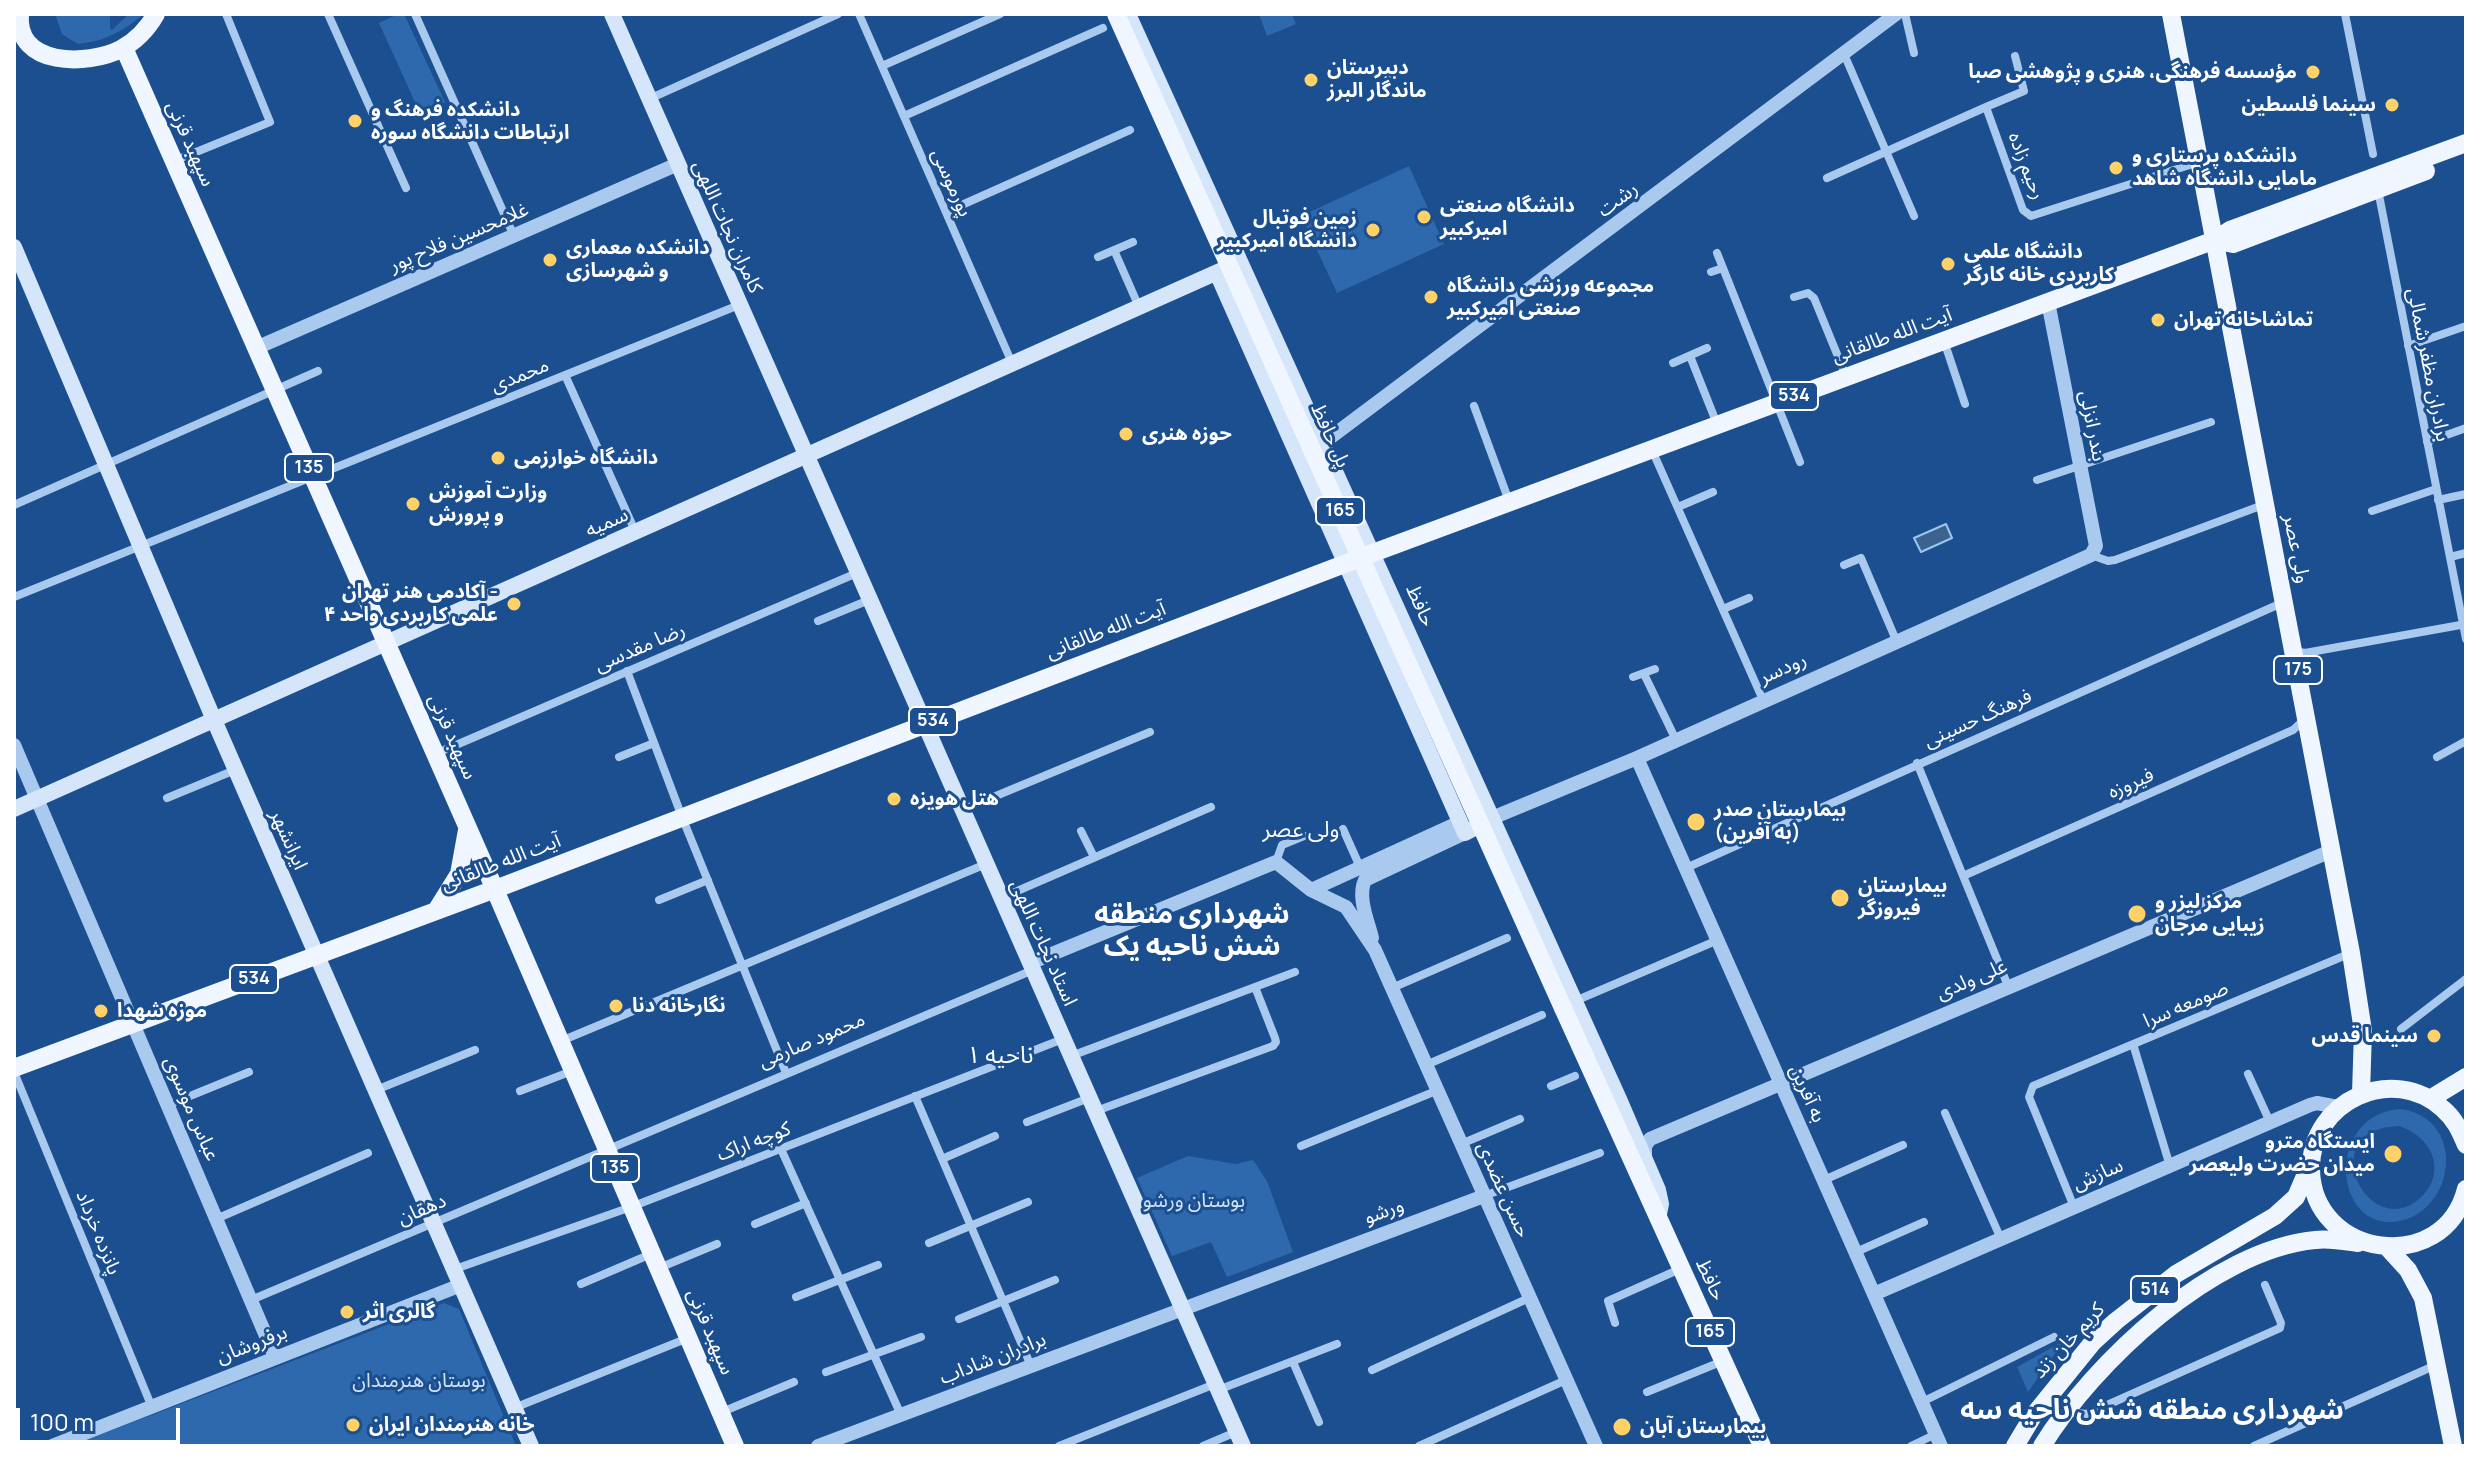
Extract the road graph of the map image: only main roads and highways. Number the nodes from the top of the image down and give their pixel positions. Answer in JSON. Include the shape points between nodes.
{"nodes":[{"id":1,"x":20,"y":14,"type":"edge"},
{"id":2,"x":156,"y":14,"type":"edge"},
{"id":3,"x":1116,"y":14,"type":"edge"},
{"id":4,"x":1128,"y":14,"type":"edge"},
{"id":5,"x":2171,"y":14,"type":"edge"},
{"id":6,"x":618,"y":16,"type":"edge"},
{"id":7,"x":124,"y":48,"type":"junction"},
{"id":8,"x":41,"y":53,"type":"junction"},
{"id":9,"x":14,"y":57,"type":"edge"},
{"id":10,"x":2466,"y":143,"type":"edge"},
{"id":11,"x":2466,"y":156,"type":"edge"},
{"id":12,"x":2215,"y":240,"type":"junction"},
{"id":13,"x":14,"y":247,"type":"edge"},
{"id":14,"x":1240,"y":262,"type":"junction"},
{"id":15,"x":1217,"y":273,"type":"junction"},
{"id":16,"x":1323,"y":443,"type":"junction"},
{"id":17,"x":806,"y":456,"type":"junction"},
{"id":18,"x":1299,"y":461,"type":"junction"},
{"id":19,"x":1373,"y":553,"type":"junction"},
{"id":20,"x":1345,"y":563,"type":"junction"},
{"id":21,"x":386,"y":643,"type":"junction"},
{"id":22,"x":1413,"y":644,"type":"junction"},
{"id":23,"x":1385,"y":655,"type":"junction"},
{"id":24,"x":1433,"y":688,"type":"junction"},
{"id":25,"x":1405,"y":700,"type":"junction"},
{"id":26,"x":214,"y":720,"type":"junction"},
{"id":27,"x":924,"y":724,"type":"junction"},
{"id":28,"x":14,"y":809,"type":"edge"},
{"id":29,"x":1492,"y":818,"type":"junction"},
{"id":30,"x":467,"y":827,"type":"junction"},
{"id":31,"x":494,"y":889,"type":"junction"},
{"id":32,"x":436,"y":911,"type":"junction"},
{"id":33,"x":317,"y":955,"type":"junction"},
{"id":34,"x":1569,"y":1005,"type":"junction"},
{"id":35,"x":14,"y":1070,"type":"edge"},
{"id":36,"x":2466,"y":1077,"type":"edge"},
{"id":37,"x":2361,"y":1093,"type":"junction"},
{"id":38,"x":2430,"y":1099,"type":"junction"},
{"id":39,"x":2466,"y":1145,"type":"edge"},
{"id":40,"x":2311,"y":1159,"type":"junction"},
{"id":41,"x":2466,"y":1189,"type":"edge"},
{"id":42,"x":1658,"y":1219,"type":"junction"},
{"id":43,"x":2380,"y":1246,"type":"junction"},
{"id":44,"x":1240,"y":1439,"type":"edge"},
{"id":45,"x":2458,"y":1445,"type":"edge"},
{"id":46,"x":531,"y":1446,"type":"edge"},
{"id":47,"x":735,"y":1446,"type":"edge"},
{"id":48,"x":1762,"y":1446,"type":"edge"},
{"id":49,"x":2015,"y":1446,"type":"edge"},
{"id":50,"x":2042,"y":1446,"type":"edge"}],
"edges":[{"from":1,"to":8,"type":"main road","via":[[27,42]]},
{"from":2,"to":7,"type":"main road"},
{"from":3,"to":34,"type":"main road","name":"پل حافظ","number":"165","bridge":true},
{"from":4,"to":14,"type":"main road","name":"حافظ","number":"165"},
{"from":5,"to":12,"type":"main road","name":"ولی عصر","number":"175"},
{"from":6,"to":17,"type":"main road","name":"کامران نجات اللهی","via":[[649,99]]},
{"from":7,"to":8,"type":"main road","via":[[83,58]]},
{"from":7,"to":21,"type":"main road","name":"سپهبد قرنی","number":"135"},
{"from":8,"to":9,"type":"main road"},
{"from":10,"to":12,"type":"main road","name":"آیت الله طالقانی","number":"534"},
{"from":11,"to":12,"type":"main road","name":"آیت الله طالقانی","number":"534","via":[[2233,244]]},
{"from":12,"to":19,"type":"main road","name":"آیت الله طالقانی","number":"534"},
{"from":12,"to":37,"type":"main road","name":"ولی عصر","number":"175","via":[[2351,953],[2363,1031]]},
{"from":13,"to":26,"type":"main road","name":"ایرانشهر"},
{"from":14,"to":15,"type":"main road","name":"سمیه"},
{"from":14,"to":16,"type":"main road","name":"حافظ","number":"165"},
{"from":15,"to":17,"type":"main road","name":"سمیه"},
{"from":15,"to":18,"type":"main road"},
{"from":16,"to":18,"type":"main road"},
{"from":16,"to":19,"type":"main road","name":"حافظ","number":"165"},
{"from":17,"to":21,"type":"main road","name":"سمیه"},
{"from":17,"to":27,"type":"main road","name":"استاد نجات اللهی"},
{"from":18,"to":20,"type":"main road"},
{"from":19,"to":20,"type":"main road","name":"آیت الله طالقانی","number":"534"},
{"from":19,"to":22,"type":"main road","name":"حافظ","number":"165"},
{"from":20,"to":23,"type":"main road"},
{"from":20,"to":27,"type":"main road","name":"آیت الله طالقانی","number":"534"},
{"from":21,"to":26,"type":"main road","name":"سمیه"},
{"from":21,"to":30,"type":"main road","name":"سپهبد قرنی","number":"135"},
{"from":22,"to":23,"type":"main road","via":[[1403,631],[1392,632],[1384,638]]},
{"from":22,"to":24,"type":"main road","name":"حافظ","number":"165"},
{"from":23,"to":25,"type":"main road"},
{"from":24,"to":25,"type":"main road","via":[[1426,707],[1416,709]]},
{"from":24,"to":29,"type":"main road","name":"حافظ","number":"165"},
{"from":25,"to":29,"type":"main road","via":[[1463,827]]},
{"from":26,"to":28,"type":"main road","name":"سمیه"},
{"from":26,"to":33,"type":"main road","name":"ایرانشهر"},
{"from":27,"to":31,"type":"main road","name":"آیت الله طالقانی","number":"534"},
{"from":27,"to":44,"type":"main road","name":"استاد نجات اللهی"},
{"from":29,"to":34,"type":"main road","name":"حافظ","number":"165"},
{"from":30,"to":31,"type":"main road","name":"سپهبد قرنی","number":"135"},
{"from":30,"to":32,"type":"main road","via":[[459,874]]},
{"from":31,"to":32,"type":"main road","name":"آیت الله طالقانی","number":"534"},
{"from":31,"to":47,"type":"main road","name":"سپهبد قرنی","number":"135"},
{"from":32,"to":33,"type":"main road","name":"آیت الله طالقانی","number":"534"},
{"from":33,"to":35,"type":"main road","name":"آیت الله طالقانی","number":"534"},
{"from":33,"to":46,"type":"main road","name":"ایرانشهر"},
{"from":34,"to":42,"type":"main road","name":"حافظ","number":"165"},
{"from":34,"to":42,"type":"main road","name":"حافظ","number":"165","via":[[1645,1159],[1660,1198]]},
{"from":36,"to":38,"type":"main road"},
{"from":37,"to":38,"type":"main road","via":[[2395,1088]]},
{"from":37,"to":40,"type":"main road","name":"کریم خان زند","via":[[2322,1125]]},
{"from":38,"to":39,"type":"main road","via":[[2457,1125]]},
{"from":40,"to":43,"type":"main road","via":[[2315,1195],[2325,1213],[2342,1231]]},
{"from":40,"to":49,"type":"main road","name":"کریم خان زند","number":"514","via":[[2301,1190],[2275,1216],[2176,1274],[2093,1342]]},
{"from":41,"to":43,"type":"main road","via":[[2440,1231],[2417,1243]]},
{"from":42,"to":48,"type":"main road","name":"حافظ","number":"165"},
{"from":43,"to":45,"type":"main road","via":[[2408,1270],[2423,1298]]},
{"from":43,"to":50,"type":"main road","number":"514","via":[[2319,1239],[2254,1256],[2143,1328],[2065,1411]]}]}
